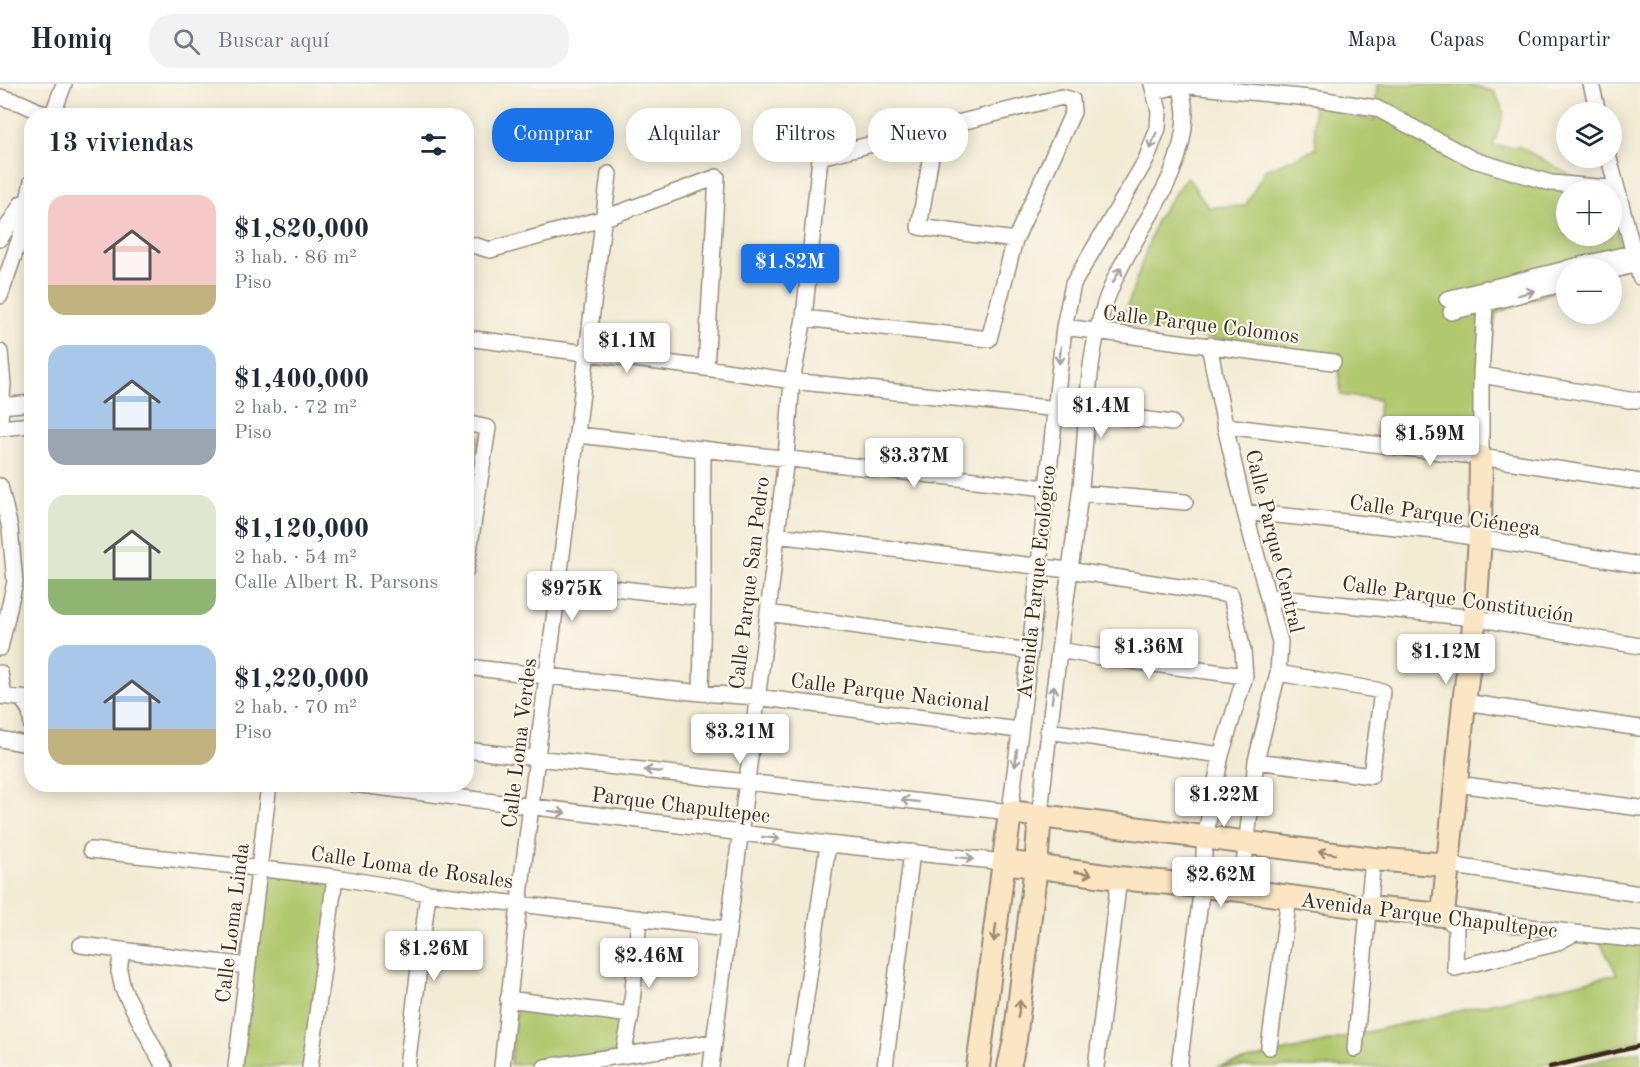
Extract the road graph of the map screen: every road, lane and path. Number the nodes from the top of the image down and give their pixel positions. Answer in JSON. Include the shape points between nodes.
{"nodes":[{"id":1,"x":64,"y":84,"type":"edge"},
{"id":2,"x":1180,"y":84,"type":"edge"},
{"id":3,"x":1591,"y":84,"type":"edge"},
{"id":4,"x":1153,"y":88,"type":"edge"},
{"id":5,"x":0,"y":97,"type":"edge"},
{"id":6,"x":1596,"y":102,"type":"edge"},
{"id":7,"x":33,"y":108,"type":"edge"},
{"id":8,"x":54,"y":108,"type":"edge"},
{"id":9,"x":968,"y":119,"type":"edge"},
{"id":10,"x":868,"y":145,"type":"edge"},
{"id":11,"x":930,"y":162,"type":"edge"},
{"id":12,"x":609,"y":174,"type":"dead end"},
{"id":13,"x":1556,"y":183,"type":"edge"},
{"id":14,"x":24,"y":197,"type":"edge"},
{"id":15,"x":1622,"y":205,"type":"edge"},
{"id":16,"x":24,"y":217,"type":"edge"},
{"id":17,"x":605,"y":218,"type":"junction"},
{"id":18,"x":0,"y":239,"type":"edge"},
{"id":19,"x":1015,"y":240,"type":"junction"},
{"id":20,"x":474,"y":245,"type":"edge"},
{"id":21,"x":1638,"y":261,"type":"edge"},
{"id":22,"x":1622,"y":263,"type":"edge"},
{"id":23,"x":1622,"y":267,"type":"edge"},
{"id":24,"x":1556,"y":272,"type":"edge"},
{"id":25,"x":1556,"y":286,"type":"edge"},
{"id":26,"x":1486,"y":288,"type":"junction"},
{"id":27,"x":0,"y":296,"type":"edge"},
{"id":28,"x":1485,"y":304,"type":"junction"},
{"id":29,"x":804,"y":318,"type":"junction"},
{"id":30,"x":1064,"y":327,"type":"junction"},
{"id":31,"x":1096,"y":332,"type":"junction"},
{"id":32,"x":474,"y":339,"type":"edge"},
{"id":33,"x":1209,"y":345,"type":"junction"},
{"id":34,"x":0,"y":352,"type":"edge"},
{"id":35,"x":588,"y":353,"type":"junction"},
{"id":36,"x":1332,"y":362,"type":"dead end"},
{"id":37,"x":706,"y":368,"type":"junction"},
{"id":38,"x":1481,"y":375,"type":"junction"},
{"id":39,"x":792,"y":381,"type":"junction"},
{"id":40,"x":1640,"y":400,"type":"edge"},
{"id":41,"x":24,"y":406,"type":"edge"},
{"id":42,"x":1054,"y":409,"type":"junction"},
{"id":43,"x":1086,"y":412,"type":"junction"},
{"id":44,"x":1,"y":413,"type":"edge"},
{"id":45,"x":1173,"y":423,"type":"dead end"},
{"id":46,"x":474,"y":424,"type":"edge"},
{"id":47,"x":24,"y":426,"type":"edge"},
{"id":48,"x":1225,"y":426,"type":"junction"},
{"id":49,"x":0,"y":428,"type":"edge"},
{"id":50,"x":578,"y":435,"type":"junction"},
{"id":51,"x":703,"y":449,"type":"junction"},
{"id":52,"x":786,"y":457,"type":"junction"},
{"id":53,"x":1481,"y":457,"type":"junction"},
{"id":54,"x":1640,"y":482,"type":"edge"},
{"id":55,"x":0,"y":486,"type":"edge"},
{"id":56,"x":1046,"y":488,"type":"junction"},
{"id":57,"x":1080,"y":493,"type":"junction"},
{"id":58,"x":1185,"y":502,"type":"dead end"},
{"id":59,"x":2,"y":512,"type":"edge"},
{"id":60,"x":1245,"y":512,"type":"junction"},
{"id":61,"x":474,"y":518,"type":"edge"},
{"id":62,"x":776,"y":535,"type":"junction"},
{"id":63,"x":1480,"y":537,"type":"junction"},
{"id":64,"x":1640,"y":565,"type":"edge"},
{"id":65,"x":1039,"y":567,"type":"junction"},
{"id":66,"x":1068,"y":570,"type":"junction"},
{"id":67,"x":560,"y":582,"type":"junction"},
{"id":68,"x":1269,"y":597,"type":"junction"},
{"id":69,"x":704,"y":598,"type":"junction"},
{"id":70,"x":768,"y":613,"type":"junction"},
{"id":71,"x":1475,"y":618,"type":"junction"},
{"id":72,"x":1,"y":639,"type":"edge"},
{"id":73,"x":1640,"y":646,"type":"edge"},
{"id":74,"x":1059,"y":650,"type":"junction"},
{"id":75,"x":1030,"y":651,"type":"junction"},
{"id":76,"x":474,"y":668,"type":"edge"},
{"id":77,"x":0,"y":673,"type":"edge"},
{"id":78,"x":1278,"y":673,"type":"junction"},
{"id":79,"x":1245,"y":676,"type":"junction"},
{"id":80,"x":549,"y":677,"type":"junction"},
{"id":81,"x":701,"y":693,"type":"junction"},
{"id":82,"x":2,"y":696,"type":"edge"},
{"id":83,"x":756,"y":697,"type":"junction"},
{"id":84,"x":24,"y":698,"type":"edge"},
{"id":85,"x":1464,"y":702,"type":"junction"},
{"id":86,"x":1640,"y":728,"type":"edge"},
{"id":87,"x":1019,"y":730,"type":"junction"},
{"id":88,"x":1048,"y":731,"type":"junction"},
{"id":89,"x":0,"y":739,"type":"edge"},
{"id":90,"x":24,"y":744,"type":"edge"},
{"id":91,"x":474,"y":751,"type":"edge"},
{"id":92,"x":1221,"y":755,"type":"junction"},
{"id":93,"x":538,"y":758,"type":"junction"},
{"id":94,"x":1256,"y":761,"type":"junction"},
{"id":95,"x":745,"y":782,"type":"junction"},
{"id":96,"x":1457,"y":784,"type":"junction"},
{"id":97,"x":268,"y":792,"type":"edge"},
{"id":98,"x":412,"y":792,"type":"edge"},
{"id":99,"x":531,"y":808,"type":"junction"},
{"id":100,"x":1640,"y":808,"type":"edge"},
{"id":101,"x":1010,"y":812,"type":"junction"},
{"id":102,"x":1040,"y":815,"type":"junction"},
{"id":103,"x":740,"y":834,"type":"junction"},
{"id":104,"x":1205,"y":838,"type":"junction"},
{"id":105,"x":1245,"y":842,"type":"junction"},
{"id":106,"x":828,"y":844,"type":"junction"},
{"id":107,"x":91,"y":850,"type":"dead end"},
{"id":108,"x":912,"y":852,"type":"junction"},
{"id":109,"x":1373,"y":859,"type":"junction"},
{"id":110,"x":1004,"y":862,"type":"junction"},
{"id":111,"x":1448,"y":865,"type":"junction"},
{"id":112,"x":1036,"y":866,"type":"junction"},
{"id":113,"x":260,"y":869,"type":"junction"},
{"id":114,"x":335,"y":877,"type":"junction"},
{"id":115,"x":1119,"y":878,"type":"junction"},
{"id":116,"x":1202,"y":886,"type":"junction"},
{"id":117,"x":1241,"y":890,"type":"junction"},
{"id":118,"x":428,"y":893,"type":"junction"},
{"id":119,"x":1640,"y":894,"type":"edge"},
{"id":120,"x":1289,"y":897,"type":"junction"},
{"id":121,"x":519,"y":903,"type":"junction"},
{"id":122,"x":1368,"y":908,"type":"junction"},
{"id":123,"x":1443,"y":915,"type":"junction"},
{"id":124,"x":639,"y":918,"type":"junction"},
{"id":125,"x":727,"y":929,"type":"junction"},
{"id":126,"x":1575,"y":933,"type":"junction"},
{"id":127,"x":1640,"y":939,"type":"edge"},
{"id":128,"x":81,"y":945,"type":"dead end"},
{"id":129,"x":122,"y":950,"type":"junction"},
{"id":130,"x":248,"y":966,"type":"junction"},
{"id":131,"x":508,"y":999,"type":"junction"},
{"id":132,"x":630,"y":1015,"type":"junction"},
{"id":133,"x":713,"y":1042,"type":"junction"},
{"id":134,"x":1269,"y":1047,"type":"dead end"},
{"id":135,"x":1355,"y":1049,"type":"dead end"},
{"id":136,"x":623,"y":1056,"type":"junction"},
{"id":137,"x":164,"y":1067,"type":"edge"},
{"id":138,"x":236,"y":1067,"type":"edge"},
{"id":139,"x":310,"y":1067,"type":"edge"},
{"id":140,"x":407,"y":1067,"type":"edge"},
{"id":141,"x":502,"y":1067,"type":"edge"},
{"id":142,"x":545,"y":1067,"type":"edge"},
{"id":143,"x":711,"y":1067,"type":"edge"},
{"id":144,"x":796,"y":1067,"type":"edge"},
{"id":145,"x":885,"y":1067,"type":"edge"},
{"id":146,"x":978,"y":1067,"type":"edge"},
{"id":147,"x":1009,"y":1067,"type":"edge"},
{"id":148,"x":1096,"y":1067,"type":"edge"},
{"id":149,"x":1179,"y":1067,"type":"edge"}],
"edges":[{"from":1,"to":8,"type":"street"},
{"from":2,"to":4,"type":"street"},
{"from":2,"to":13,"type":"street","via":[[1376,108],[1474,160]]},
{"from":31,"to":2,"type":"street","name":"Avenida Parque Ecológico","one_way":true,"via":[[1114,281],[1178,160],[1185,113]]},
{"from":3,"to":6,"type":"street"},
{"from":4,"to":30,"type":"street","name":"Avenida Parque Ecológico","one_way":true,"via":[[1159,111],[1158,128],[1146,160],[1073,284]]},
{"from":5,"to":7,"type":"street"},
{"from":9,"to":19,"type":"street","via":[[1050,99],[1072,100],[1073,112]]},
{"from":10,"to":29,"type":"street","name":"Calle Parque San Pedro","via":[[820,157]]},
{"from":11,"to":19,"type":"street","via":[[919,227]]},
{"from":12,"to":17,"type":"street","name":"Calle Loma Verdes"},
{"from":14,"to":18,"type":"street"},
{"from":15,"to":21,"type":"street"},
{"from":16,"to":27,"type":"street"},
{"from":17,"to":20,"type":"street","via":[[490,250]]},
{"from":17,"to":35,"type":"street","name":"Calle Loma Verdes"},
{"from":17,"to":37,"type":"street","via":[[717,177]]},
{"from":19,"to":29,"type":"street","via":[[989,339]]},
{"from":21,"to":22,"type":"street"},
{"from":21,"to":23,"type":"street"},
{"from":24,"to":26,"type":"street"},
{"from":28,"to":25,"type":"street","one_way":true},
{"from":26,"to":28,"type":"street"},
{"from":26,"to":28,"type":"street","via":[[1449,306]]},
{"from":28,"to":38,"type":"street"},
{"from":29,"to":39,"type":"street","name":"Calle Parque San Pedro"},
{"from":30,"to":31,"type":"street","name":"Calle Parque Colomos"},
{"from":30,"to":42,"type":"street","name":"Avenida Parque Ecológico","one_way":true},
{"from":31,"to":33,"type":"street","name":"Calle Parque Colomos"},
{"from":31,"to":43,"type":"street","name":"Avenida Parque Ecológico"},
{"from":32,"to":35,"type":"street"},
{"from":33,"to":36,"type":"street","name":"Calle Parque Colomos"},
{"from":33,"to":48,"type":"street","name":"Calle Parque Central"},
{"from":34,"to":44,"type":"street"},
{"from":35,"to":37,"type":"street"},
{"from":35,"to":50,"type":"street","name":"Calle Loma Verdes"},
{"from":37,"to":39,"type":"street"},
{"from":38,"to":40,"type":"street"},
{"from":38,"to":53,"type":"street"},
{"from":39,"to":42,"type":"street"},
{"from":39,"to":52,"type":"street","name":"Calle Parque San Pedro"},
{"from":41,"to":44,"type":"street"},
{"from":42,"to":43,"type":"street"},
{"from":42,"to":56,"type":"street","name":"Avenida Parque Ecológico"},
{"from":43,"to":45,"type":"street"},
{"from":43,"to":57,"type":"street","name":"Avenida Parque Ecológico"},
{"from":46,"to":61,"type":"street","via":[[488,428]]},
{"from":47,"to":49,"type":"street"},
{"from":48,"to":53,"type":"street"},
{"from":48,"to":60,"type":"street","name":"Calle Parque Central"},
{"from":50,"to":51,"type":"street"},
{"from":50,"to":67,"type":"street","name":"Calle Loma Verdes"},
{"from":51,"to":52,"type":"street"},
{"from":51,"to":69,"type":"street"},
{"from":52,"to":56,"type":"street"},
{"from":52,"to":62,"type":"street","name":"Calle Parque San Pedro"},
{"from":53,"to":54,"type":"street"},
{"from":53,"to":63,"type":"street"},
{"from":55,"to":59,"type":"street"},
{"from":56,"to":65,"type":"street","name":"Avenida Parque Ecológico"},
{"from":57,"to":58,"type":"street"},
{"from":57,"to":66,"type":"street","name":"Avenida Parque Ecológico"},
{"from":59,"to":72,"type":"street","via":[[10,528],[15,582]]},
{"from":60,"to":63,"type":"street","name":"Calle Parque Ciénega"},
{"from":60,"to":68,"type":"street","name":"Calle Parque Central"},
{"from":62,"to":65,"type":"street"},
{"from":62,"to":70,"type":"street","name":"Calle Parque San Pedro"},
{"from":63,"to":64,"type":"street","name":"Calle Parque Ciénega"},
{"from":63,"to":71,"type":"street"},
{"from":65,"to":66,"type":"street"},
{"from":65,"to":75,"type":"street","name":"Avenida Parque Ecológico"},
{"from":66,"to":74,"type":"street","name":"Avenida Parque Ecológico"},
{"from":66,"to":79,"type":"street","via":[[1231,596]]},
{"from":67,"to":69,"type":"street"},
{"from":67,"to":80,"type":"street","name":"Calle Loma Verdes"},
{"from":68,"to":71,"type":"street","name":"Calle Parque Constitución"},
{"from":68,"to":78,"type":"street","name":"Calle Parque Central","via":[[1280,642]]},
{"from":69,"to":81,"type":"street"},
{"from":70,"to":75,"type":"street"},
{"from":70,"to":83,"type":"street","name":"Calle Parque San Pedro"},
{"from":71,"to":73,"type":"street","name":"Calle Parque Constitución"},
{"from":71,"to":85,"type":"street"},
{"from":74,"to":79,"type":"street"},
{"from":88,"to":74,"type":"street","name":"Avenida Parque Ecológico","one_way":true},
{"from":75,"to":87,"type":"street","name":"Avenida Parque Ecológico"},
{"from":76,"to":80,"type":"street","name":"Calle Parque Nacional"},
{"from":77,"to":82,"type":"street"},
{"from":78,"to":94,"type":"street","name":"Calle Parque Central"},
{"from":78,"to":94,"type":"street","via":[[1382,691],[1371,776]]},
{"from":79,"to":92,"type":"street"},
{"from":80,"to":81,"type":"street","name":"Calle Parque Nacional"},
{"from":80,"to":93,"type":"street","name":"Calle Loma Verdes"},
{"from":81,"to":83,"type":"street","name":"Calle Parque Nacional"},
{"from":82,"to":84,"type":"street"},
{"from":83,"to":87,"type":"street","name":"Calle Parque Nacional"},
{"from":83,"to":95,"type":"street","name":"Calle Parque San Pedro"},
{"from":85,"to":86,"type":"street"},
{"from":85,"to":96,"type":"street"},
{"from":87,"to":101,"type":"street","name":"Avenida Parque Ecológico","one_way":true},
{"from":88,"to":92,"type":"street"},
{"from":88,"to":102,"type":"street","name":"Avenida Parque Ecológico"},
{"from":89,"to":90,"type":"street"},
{"from":91,"to":93,"type":"street","name":"Parque Chapultepec"},
{"from":92,"to":104,"type":"street"},
{"from":95,"to":93,"type":"street","name":"Parque Chapultepec","one_way":true},
{"from":93,"to":99,"type":"street","name":"Calle Loma Verdes"},
{"from":94,"to":105,"type":"street","name":"Calle Parque Central"},
{"from":101,"to":95,"type":"street","name":"Parque Chapultepec","one_way":true},
{"from":95,"to":103,"type":"street","name":"Calle Parque San Pedro"},
{"from":96,"to":100,"type":"street"},
{"from":96,"to":111,"type":"street"},
{"from":97,"to":113,"type":"street","name":"Calle Loma Linda"},
{"from":98,"to":99,"type":"street","name":"Parque Chapultepec"},
{"from":99,"to":103,"type":"street","name":"Parque Chapultepec","one_way":true},
{"from":99,"to":121,"type":"street","name":"Calle Loma Verdes"},
{"from":101,"to":102,"type":"street"},
{"from":101,"to":110,"type":"street","name":"Avenida Parque Ecológico"},
{"from":102,"to":104,"type":"street"},
{"from":102,"to":112,"type":"street","name":"Avenida Parque Ecológico"},
{"from":103,"to":106,"type":"street","name":"Parque Chapultepec","one_way":true},
{"from":103,"to":125,"type":"street","name":"Calle Parque San Pedro"},
{"from":104,"to":105,"type":"street"},
{"from":104,"to":116,"type":"street"},
{"from":109,"to":105,"type":"street","one_way":true},
{"from":105,"to":117,"type":"street","name":"Calle Parque Central"},
{"from":106,"to":108,"type":"street","name":"Parque Chapultepec"},
{"from":106,"to":144,"type":"street"},
{"from":107,"to":113,"type":"street","name":"Calle Loma de Rosales"},
{"from":108,"to":110,"type":"street","name":"Parque Chapultepec","one_way":true},
{"from":108,"to":145,"type":"street"},
{"from":109,"to":111,"type":"street"},
{"from":109,"to":122,"type":"street"},
{"from":110,"to":112,"type":"street","name":"Avenida Parque Chapultepec"},
{"from":110,"to":146,"type":"street","name":"Avenida Parque Ecológico","one_way":true},
{"from":111,"to":119,"type":"street"},
{"from":111,"to":123,"type":"street"},
{"from":112,"to":115,"type":"street","name":"Avenida Parque Chapultepec","one_way":true},
{"from":147,"to":112,"type":"street","name":"Avenida Parque Ecológico","one_way":true},
{"from":113,"to":114,"type":"street","name":"Calle Loma de Rosales"},
{"from":113,"to":130,"type":"street","name":"Calle Loma Linda"},
{"from":114,"to":118,"type":"street","name":"Calle Loma de Rosales"},
{"from":114,"to":139,"type":"street"},
{"from":115,"to":116,"type":"street","name":"Avenida Parque Chapultepec"},
{"from":115,"to":148,"type":"street"},
{"from":116,"to":117,"type":"street","name":"Avenida Parque Chapultepec"},
{"from":116,"to":149,"type":"street"},
{"from":117,"to":120,"type":"street","name":"Avenida Parque Chapultepec"},
{"from":118,"to":121,"type":"street","name":"Calle Loma de Rosales"},
{"from":118,"to":140,"type":"street"},
{"from":120,"to":122,"type":"street","name":"Avenida Parque Chapultepec"},
{"from":120,"to":134,"type":"street"},
{"from":121,"to":124,"type":"street","name":"Calle Loma de Rosales"},
{"from":121,"to":131,"type":"street","name":"Calle Loma Verdes"},
{"from":122,"to":123,"type":"street","name":"Avenida Parque Chapultepec"},
{"from":122,"to":135,"type":"street"},
{"from":123,"to":126,"type":"street","name":"Avenida Parque Chapultepec"},
{"from":123,"to":126,"type":"street","via":[[1456,927],[1455,968],[1554,944]]},
{"from":124,"to":125,"type":"street","name":"Calle Loma de Rosales"},
{"from":124,"to":132,"type":"street"},
{"from":125,"to":133,"type":"street","name":"Calle Parque San Pedro"},
{"from":126,"to":127,"type":"street","name":"Avenida Parque Chapultepec"},
{"from":128,"to":129,"type":"street"},
{"from":129,"to":130,"type":"street"},
{"from":129,"to":137,"type":"street","via":[[123,990]]},
{"from":130,"to":138,"type":"street","name":"Calle Loma Linda"},
{"from":131,"to":132,"type":"street"},
{"from":131,"to":141,"type":"street","name":"Calle Loma Verdes"},
{"from":132,"to":136,"type":"street"},
{"from":133,"to":136,"type":"street"},
{"from":133,"to":143,"type":"street","name":"Calle Parque San Pedro"},
{"from":136,"to":142,"type":"street"}]}
